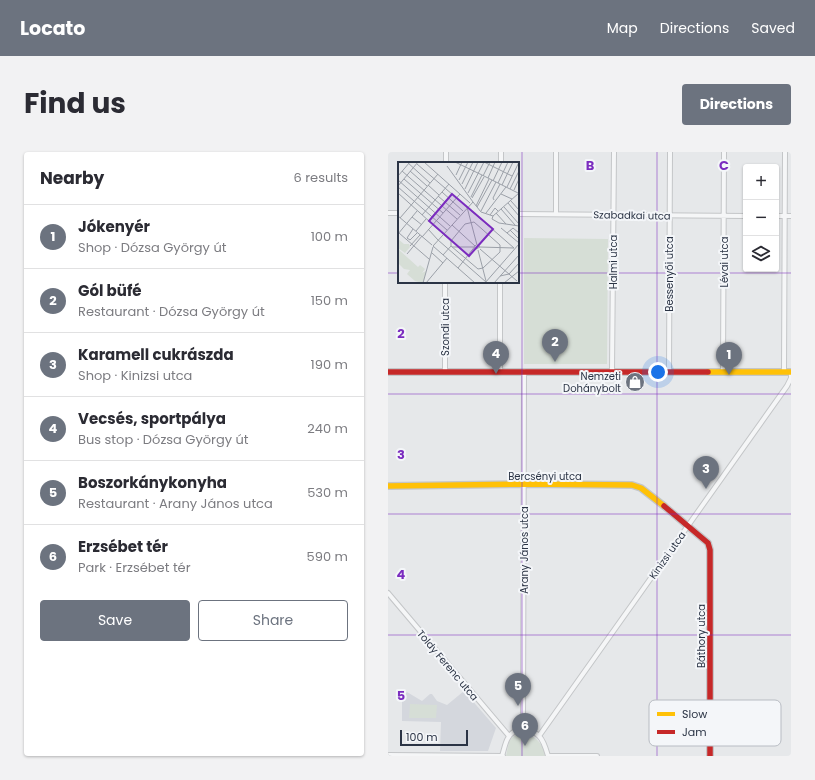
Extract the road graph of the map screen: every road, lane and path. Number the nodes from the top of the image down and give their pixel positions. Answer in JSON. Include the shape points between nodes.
{"nodes":[{"id":1,"x":556,"y":152,"type":"edge"},
{"id":2,"x":614,"y":152,"type":"edge"},
{"id":3,"x":670,"y":152,"type":"edge"},
{"id":4,"x":724,"y":152,"type":"edge"},
{"id":5,"x":785,"y":152,"type":"edge"},
{"id":6,"x":519,"y":214,"type":"edge"},
{"id":7,"x":556,"y":214,"type":"junction"},
{"id":8,"x":614,"y":215,"type":"junction"},
{"id":9,"x":669,"y":216,"type":"junction"},
{"id":10,"x":724,"y":216,"type":"junction"},
{"id":11,"x":743,"y":216,"type":"edge"},
{"id":12,"x":779,"y":216,"type":"edge"},
{"id":13,"x":785,"y":216,"type":"junction"},
{"id":14,"x":791,"y":216,"type":"edge"},
{"id":15,"x":445,"y":283,"type":"edge"},
{"id":16,"x":500,"y":283,"type":"edge"},
{"id":17,"x":500,"y":371,"type":"junction"},
{"id":18,"x":524,"y":371,"type":"junction"},
{"id":19,"x":612,"y":371,"type":"junction"},
{"id":20,"x":388,"y":372,"type":"edge"},
{"id":21,"x":445,"y":372,"type":"junction"},
{"id":22,"x":669,"y":372,"type":"junction"},
{"id":23,"x":723,"y":372,"type":"junction"},
{"id":24,"x":789,"y":372,"type":"edge"},
{"id":25,"x":789,"y":387,"type":"edge"},
{"id":26,"x":524,"y":484,"type":"junction"},
{"id":27,"x":388,"y":486,"type":"edge"},
{"id":28,"x":688,"y":526,"type":"junction"},
{"id":29,"x":388,"y":593,"type":"edge"},
{"id":30,"x":710,"y":700,"type":"edge"},
{"id":31,"x":523,"y":729,"type":"junction"},
{"id":32,"x":509,"y":736,"type":"junction"},
{"id":33,"x":539,"y":736,"type":"junction"},
{"id":34,"x":388,"y":754,"type":"edge"},
{"id":35,"x":502,"y":756,"type":"edge"},
{"id":36,"x":548,"y":756,"type":"edge"},
{"id":37,"x":597,"y":756,"type":"edge"}],
"edges":[{"from":1,"to":7,"type":"street"},
{"from":2,"to":8,"type":"street","name":"Halmi utca"},
{"from":3,"to":9,"type":"street","name":"Bessenyői utca"},
{"from":4,"to":10,"type":"street","name":"Lévai utca"},
{"from":5,"to":13,"type":"street","name":"Kinizsi utca"},
{"from":6,"to":7,"type":"street","name":"Szabadkai utca"},
{"from":7,"to":8,"type":"street","name":"Szabadkai utca"},
{"from":8,"to":9,"type":"street","name":"Szabadkai utca"},
{"from":8,"to":19,"type":"street","name":"Halmi utca"},
{"from":9,"to":10,"type":"street","name":"Szabadkai utca"},
{"from":9,"to":22,"type":"street","name":"Bessenyői utca"},
{"from":10,"to":11,"type":"street","name":"Szabadkai utca"},
{"from":10,"to":23,"type":"street","name":"Lévai utca"},
{"from":12,"to":13,"type":"street"},
{"from":13,"to":14,"type":"street"},
{"from":13,"to":24,"type":"street","name":"Kinizsi utca"},
{"from":15,"to":21,"type":"street","name":"Szondi utca"},
{"from":16,"to":17,"type":"street"},
{"from":17,"to":18,"type":"street"},
{"from":17,"to":21,"type":"street"},
{"from":18,"to":19,"type":"street"},
{"from":18,"to":26,"type":"street","name":"Arany János utca"},
{"from":19,"to":22,"type":"street"},
{"from":20,"to":21,"type":"street"},
{"from":22,"to":23,"type":"street"},
{"from":23,"to":24,"type":"street"},
{"from":24,"to":25,"type":"street","name":"Kinizsi utca"},
{"from":25,"to":28,"type":"street","name":"Kinizsi utca"},
{"from":26,"to":27,"type":"street","name":"Bercsényi utca"},
{"from":26,"to":28,"type":"street","name":"Bercsényi utca","via":[[637,486]]},
{"from":26,"to":31,"type":"street","name":"Arany János utca"},
{"from":28,"to":30,"type":"street","name":"Báthory utca","via":[[708,543],[710,550]]},
{"from":28,"to":33,"type":"street","name":"Kinizsi utca"},
{"from":29,"to":32,"type":"street","name":"Toldy Ferenc utca"},
{"from":31,"to":32,"type":"street"},
{"from":31,"to":33,"type":"street"},
{"from":32,"to":35,"type":"street"},
{"from":33,"to":36,"type":"street"},
{"from":34,"to":35,"type":"street"},
{"from":36,"to":37,"type":"street"}]}
